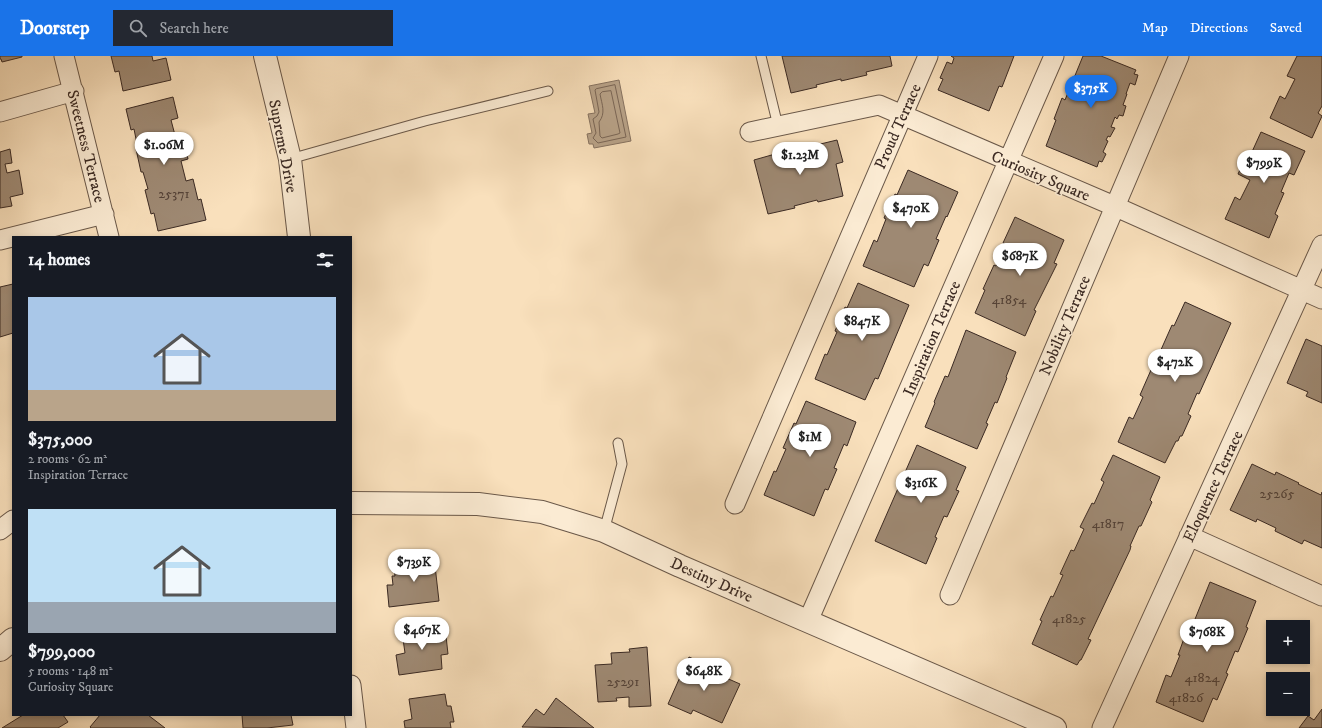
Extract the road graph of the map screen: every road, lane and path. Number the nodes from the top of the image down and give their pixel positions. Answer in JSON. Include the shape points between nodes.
{"nodes":[{"id":1,"x":64,"y":56,"type":"edge"},
{"id":2,"x":265,"y":56,"type":"edge"},
{"id":3,"x":761,"y":56,"type":"edge"},
{"id":4,"x":928,"y":56,"type":"edge"},
{"id":5,"x":1054,"y":56,"type":"edge"},
{"id":6,"x":1179,"y":56,"type":"edge"},
{"id":7,"x":74,"y":91,"type":"junction"},
{"id":8,"x":548,"y":91,"type":"dead end"},
{"id":9,"x":0,"y":112,"type":"edge"},
{"id":10,"x":902,"y":115,"type":"junction"},
{"id":11,"x":778,"y":126,"type":"junction"},
{"id":12,"x":750,"y":132,"type":"dead end"},
{"id":13,"x":290,"y":159,"type":"junction"},
{"id":14,"x":1008,"y":161,"type":"junction"},
{"id":15,"x":1114,"y":206,"type":"junction"},
{"id":16,"x":104,"y":214,"type":"junction"},
{"id":17,"x":16,"y":236,"type":"edge"},
{"id":18,"x":109,"y":236,"type":"edge"},
{"id":19,"x":299,"y":236,"type":"edge"},
{"id":20,"x":12,"y":237,"type":"edge"},
{"id":21,"x":0,"y":240,"type":"edge"},
{"id":22,"x":1322,"y":244,"type":"edge"},
{"id":23,"x":1301,"y":290,"type":"junction"},
{"id":24,"x":1322,"y":299,"type":"edge"},
{"id":25,"x":618,"y":443,"type":"dead end"},
{"id":26,"x":352,"y":503,"type":"edge"},
{"id":27,"x":735,"y":504,"type":"dead end"},
{"id":28,"x":12,"y":521,"type":"edge"},
{"id":29,"x":0,"y":530,"type":"edge"},
{"id":30,"x":604,"y":531,"type":"junction"},
{"id":31,"x":1189,"y":536,"type":"junction"},
{"id":32,"x":950,"y":595,"type":"dead end"},
{"id":33,"x":1322,"y":596,"type":"edge"},
{"id":34,"x":808,"y":621,"type":"junction"},
{"id":35,"x":12,"y":640,"type":"edge"},
{"id":36,"x":0,"y":650,"type":"edge"},
{"id":37,"x":352,"y":694,"type":"edge"},
{"id":38,"x":356,"y":728,"type":"edge"},
{"id":39,"x":1055,"y":728,"type":"edge"},
{"id":40,"x":1102,"y":728,"type":"edge"}],
"edges":[{"from":1,"to":7,"type":"street","name":"Sweetness Terrace"},
{"from":2,"to":13,"type":"street","name":"Supreme Drive"},
{"from":3,"to":11,"type":"lane"},
{"from":4,"to":10,"type":"street","name":"Proud Terrace"},
{"from":5,"to":14,"type":"street","name":"Inspiration Terrace"},
{"from":6,"to":15,"type":"street","name":"Nobility Terrace"},
{"from":7,"to":9,"type":"street"},
{"from":7,"to":16,"type":"street","name":"Sweetness Terrace"},
{"from":8,"to":13,"type":"lane","via":[[425,121]]},
{"from":10,"to":11,"type":"street","name":"Curiosity Square","via":[[879,105]]},
{"from":10,"to":14,"type":"street","name":"Curiosity Square"},
{"from":10,"to":27,"type":"street","name":"Proud Terrace"},
{"from":11,"to":12,"type":"street","name":"Curiosity Square"},
{"from":13,"to":19,"type":"street","name":"Supreme Drive"},
{"from":14,"to":15,"type":"street","name":"Curiosity Square"},
{"from":14,"to":34,"type":"street","name":"Inspiration Terrace"},
{"from":15,"to":23,"type":"street","name":"Curiosity Square"},
{"from":15,"to":32,"type":"street","name":"Nobility Terrace"},
{"from":16,"to":17,"type":"street"},
{"from":16,"to":18,"type":"street","name":"Sweetness Terrace"},
{"from":20,"to":21,"type":"street"},
{"from":22,"to":23,"type":"street","name":"Eloquence Terrace"},
{"from":23,"to":24,"type":"street","name":"Curiosity Square"},
{"from":23,"to":31,"type":"street","name":"Eloquence Terrace"},
{"from":25,"to":30,"type":"lane","via":[[622,464]]},
{"from":26,"to":30,"type":"street","name":"Destiny Drive","via":[[478,504],[542,512]]},
{"from":28,"to":29,"type":"street"},
{"from":30,"to":34,"type":"street","name":"Destiny Drive"},
{"from":31,"to":33,"type":"street"},
{"from":31,"to":40,"type":"street","name":"Eloquence Terrace"},
{"from":34,"to":39,"type":"street","name":"Destiny Drive"},
{"from":35,"to":36,"type":"street"},
{"from":37,"to":38,"type":"street"}]}
